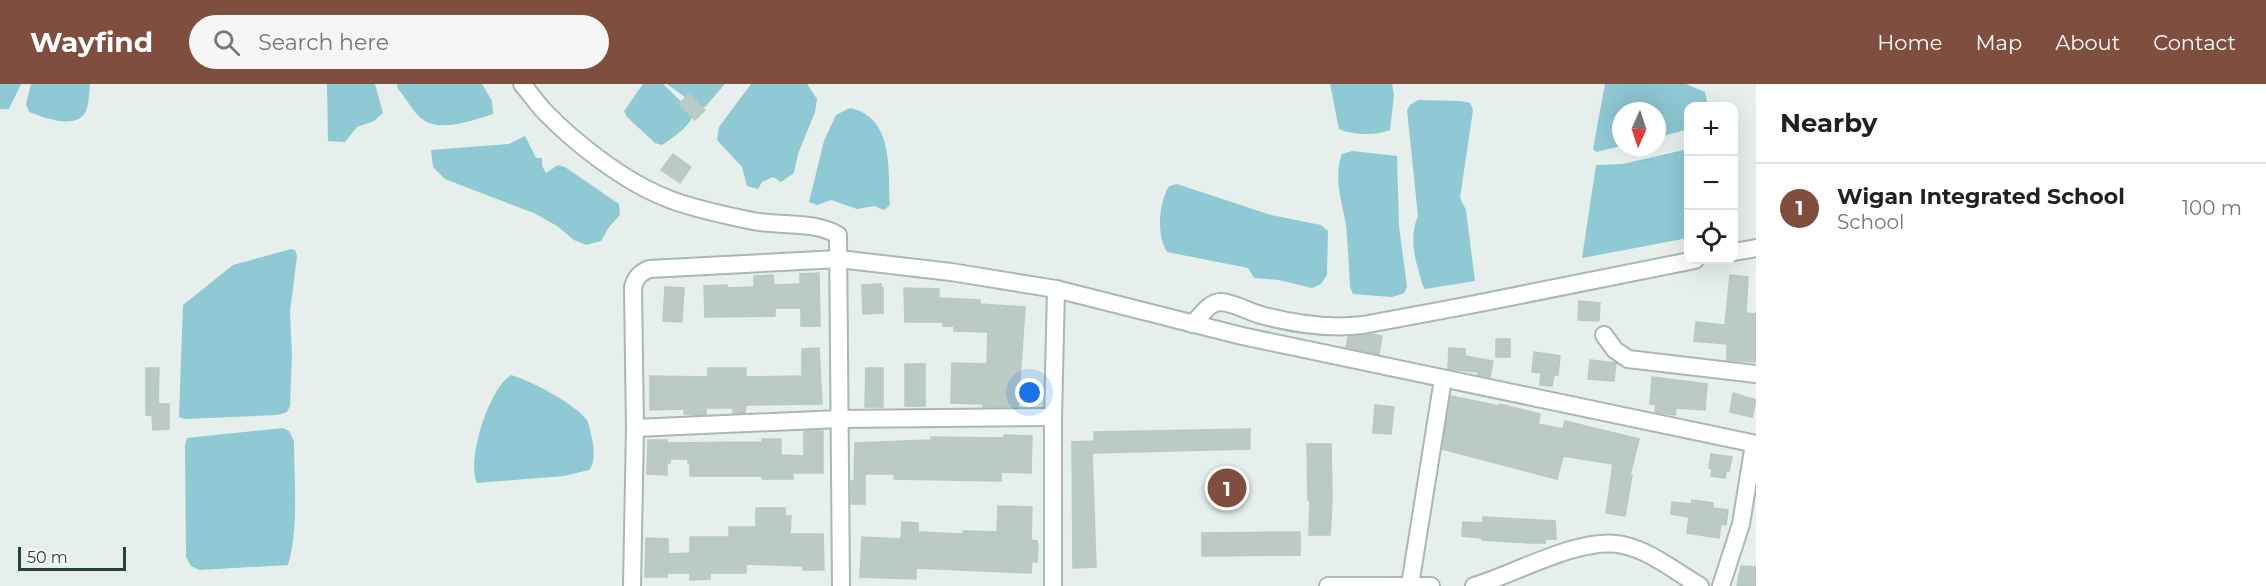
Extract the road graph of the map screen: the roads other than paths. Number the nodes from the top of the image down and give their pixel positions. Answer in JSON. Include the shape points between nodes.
{"nodes":[{"id":1,"x":522,"y":84,"type":"edge"},
{"id":2,"x":1756,"y":248,"type":"edge"},
{"id":3,"x":1738,"y":251,"type":"edge"},
{"id":4,"x":838,"y":259,"type":"junction"},
{"id":5,"x":1684,"y":262,"type":"edge"},
{"id":6,"x":1056,"y":289,"type":"junction"},
{"id":7,"x":1192,"y":324,"type":"junction"},
{"id":8,"x":1604,"y":335,"type":"dead end"},
{"id":9,"x":1756,"y":374,"type":"edge"},
{"id":10,"x":1443,"y":379,"type":"junction"},
{"id":11,"x":1053,"y":417,"type":"junction"},
{"id":12,"x":839,"y":418,"type":"junction"},
{"id":13,"x":635,"y":428,"type":"junction"},
{"id":14,"x":1755,"y":444,"type":"edge"},
{"id":15,"x":1410,"y":585,"type":"edge"},
{"id":16,"x":632,"y":586,"type":"edge"},
{"id":17,"x":841,"y":586,"type":"edge"},
{"id":18,"x":1053,"y":586,"type":"edge"},
{"id":19,"x":1328,"y":586,"type":"edge"},
{"id":20,"x":1431,"y":586,"type":"edge"},
{"id":21,"x":1474,"y":586,"type":"edge"},
{"id":22,"x":1700,"y":586,"type":"edge"},
{"id":23,"x":1721,"y":586,"type":"edge"}],
"edges":[{"from":1,"to":4,"type":"street","via":[[545,112],[628,179],[665,198],[750,221],[831,231],[838,235]]},
{"from":2,"to":3,"type":"street"},
{"from":4,"to":6,"type":"street","via":[[912,266]]},
{"from":4,"to":12,"type":"street"},
{"from":4,"to":13,"type":"street","via":[[641,272],[633,286]]},
{"from":5,"to":7,"type":"street","via":[[1363,325],[1306,325],[1221,302],[1209,306]]},
{"from":6,"to":7,"type":"street"},
{"from":6,"to":11,"type":"street"},
{"from":7,"to":10,"type":"street"},
{"from":8,"to":9,"type":"street","via":[[1628,359]]},
{"from":10,"to":14,"type":"street"},
{"from":10,"to":15,"type":"street"},
{"from":11,"to":12,"type":"street"},
{"from":11,"to":18,"type":"street"},
{"from":12,"to":13,"type":"street"},
{"from":12,"to":17,"type":"street"},
{"from":13,"to":16,"type":"street"},
{"from":14,"to":23,"type":"street","via":[[1741,524]]},
{"from":15,"to":19,"type":"street"},
{"from":15,"to":20,"type":"street"},
{"from":21,"to":22,"type":"street","via":[[1576,548],[1601,544],[1623,544]]}]}
